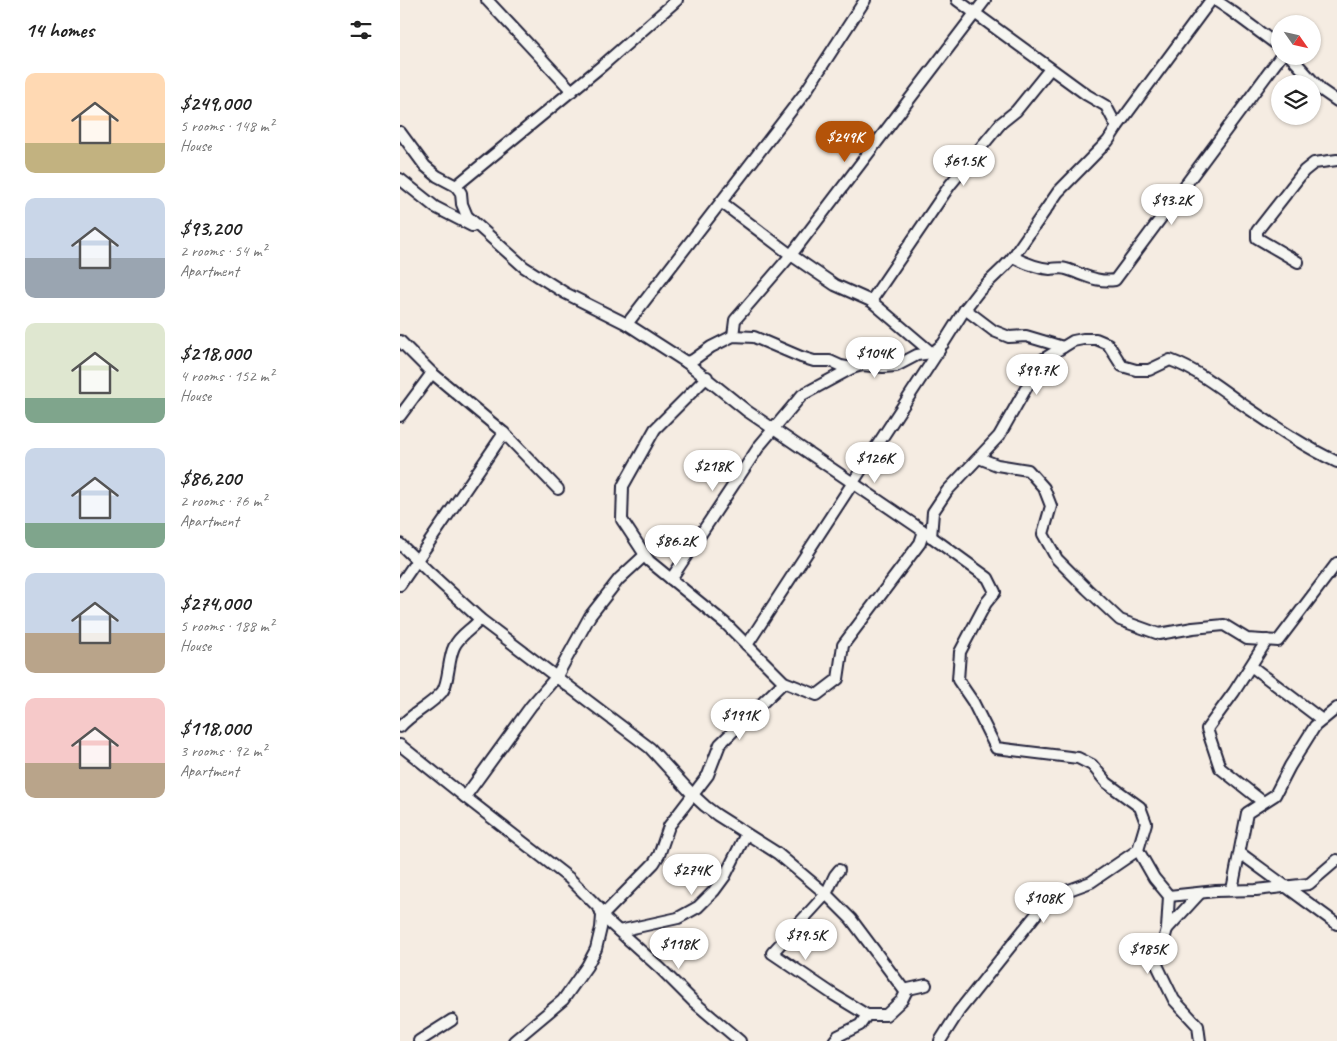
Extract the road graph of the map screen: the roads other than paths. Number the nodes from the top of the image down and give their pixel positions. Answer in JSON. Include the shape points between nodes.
{"nodes":[{"id":1,"x":487,"y":0,"type":"edge"},
{"id":2,"x":677,"y":0,"type":"edge"},
{"id":3,"x":865,"y":0,"type":"edge"},
{"id":4,"x":957,"y":0,"type":"edge"},
{"id":5,"x":985,"y":0,"type":"edge"},
{"id":6,"x":1210,"y":0,"type":"edge"},
{"id":7,"x":1215,"y":0,"type":"edge"},
{"id":8,"x":975,"y":13,"type":"junction"},
{"id":9,"x":1271,"y":40,"type":"edge"},
{"id":10,"x":1275,"y":65,"type":"edge"},
{"id":11,"x":1298,"y":65,"type":"edge"},
{"id":12,"x":1050,"y":69,"type":"junction"},
{"id":13,"x":572,"y":91,"type":"junction"},
{"id":14,"x":1337,"y":101,"type":"edge"},
{"id":15,"x":1117,"y":127,"type":"junction"},
{"id":16,"x":400,"y":132,"type":"edge"},
{"id":17,"x":1337,"y":160,"type":"edge"},
{"id":18,"x":400,"y":179,"type":"edge"},
{"id":19,"x":456,"y":186,"type":"junction"},
{"id":20,"x":721,"y":202,"type":"junction"},
{"id":21,"x":488,"y":235,"type":"junction"},
{"id":22,"x":791,"y":255,"type":"junction"},
{"id":23,"x":1013,"y":257,"type":"junction"},
{"id":24,"x":1298,"y":262,"type":"dead end"},
{"id":25,"x":871,"y":301,"type":"junction"},
{"id":26,"x":965,"y":309,"type":"junction"},
{"id":27,"x":627,"y":324,"type":"junction"},
{"id":28,"x":733,"y":336,"type":"junction"},
{"id":29,"x":400,"y":341,"type":"edge"},
{"id":30,"x":943,"y":344,"type":"junction"},
{"id":31,"x":1063,"y":347,"type":"junction"},
{"id":32,"x":932,"y":352,"type":"junction"},
{"id":33,"x":686,"y":362,"type":"junction"},
{"id":34,"x":852,"y":368,"type":"junction"},
{"id":35,"x":432,"y":373,"type":"junction"},
{"id":36,"x":707,"y":377,"type":"junction"},
{"id":37,"x":400,"y":416,"type":"edge"},
{"id":38,"x":774,"y":429,"type":"junction"},
{"id":39,"x":504,"y":433,"type":"junction"},
{"id":40,"x":979,"y":458,"type":"junction"},
{"id":41,"x":1337,"y":462,"type":"edge"},
{"id":42,"x":852,"y":484,"type":"junction"},
{"id":43,"x":558,"y":489,"type":"dead end"},
{"id":44,"x":922,"y":530,"type":"junction"},
{"id":45,"x":931,"y":537,"type":"junction"},
{"id":46,"x":400,"y":544,"type":"edge"},
{"id":47,"x":645,"y":556,"type":"junction"},
{"id":48,"x":416,"y":560,"type":"junction"},
{"id":49,"x":1337,"y":563,"type":"edge"},
{"id":50,"x":671,"y":579,"type":"junction"},
{"id":51,"x":400,"y":585,"type":"edge"},
{"id":52,"x":480,"y":619,"type":"junction"},
{"id":53,"x":1267,"y":640,"type":"junction"},
{"id":54,"x":746,"y":645,"type":"junction"},
{"id":55,"x":1251,"y":666,"type":"junction"},
{"id":56,"x":557,"y":676,"type":"junction"},
{"id":57,"x":784,"y":682,"type":"junction"},
{"id":58,"x":1337,"y":708,"type":"edge"},
{"id":59,"x":1322,"y":720,"type":"junction"},
{"id":60,"x":400,"y":727,"type":"edge"},
{"id":61,"x":400,"y":745,"type":"edge"},
{"id":62,"x":693,"y":796,"type":"junction"},
{"id":63,"x":465,"y":797,"type":"junction"},
{"id":64,"x":1263,"y":802,"type":"junction"},
{"id":65,"x":746,"y":834,"type":"junction"},
{"id":66,"x":1138,"y":850,"type":"junction"},
{"id":67,"x":1240,"y":852,"type":"junction"},
{"id":68,"x":1337,"y":860,"type":"edge"},
{"id":69,"x":839,"y":870,"type":"dead end"},
{"id":70,"x":1286,"y":886,"type":"junction"},
{"id":71,"x":1232,"y":890,"type":"junction"},
{"id":72,"x":1200,"y":893,"type":"junction"},
{"id":73,"x":826,"y":894,"type":"junction"},
{"id":74,"x":1169,"y":896,"type":"junction"},
{"id":75,"x":602,"y":916,"type":"junction"},
{"id":76,"x":1337,"y":924,"type":"edge"},
{"id":77,"x":1167,"y":929,"type":"junction"},
{"id":78,"x":619,"y":931,"type":"junction"},
{"id":79,"x":926,"y":985,"type":"dead end"},
{"id":80,"x":907,"y":990,"type":"junction"},
{"id":81,"x":867,"y":1015,"type":"junction"},
{"id":82,"x":452,"y":1020,"type":"dead end"},
{"id":83,"x":419,"y":1041,"type":"edge"},
{"id":84,"x":514,"y":1041,"type":"edge"},
{"id":85,"x":740,"y":1041,"type":"edge"},
{"id":86,"x":834,"y":1041,"type":"edge"},
{"id":87,"x":940,"y":1041,"type":"edge"},
{"id":88,"x":1200,"y":1041,"type":"edge"}],
"edges":[{"from":1,"to":13,"type":"street"},
{"from":2,"to":13,"type":"street"},
{"from":3,"to":20,"type":"street","via":[[804,94]]},
{"from":4,"to":8,"type":"street"},
{"from":5,"to":8,"type":"street"},
{"from":6,"to":15,"type":"street"},
{"from":7,"to":9,"type":"street"},
{"from":8,"to":12,"type":"street"},
{"from":8,"to":22,"type":"street"},
{"from":10,"to":23,"type":"street","via":[[1115,280],[1105,282],[1064,268],[1032,266]]},
{"from":11,"to":14,"type":"street","via":[[1321,90]]},
{"from":12,"to":15,"type":"street","via":[[1106,106]]},
{"from":12,"to":25,"type":"street","via":[[950,185]]},
{"from":13,"to":19,"type":"street"},
{"from":15,"to":23,"type":"street","via":[[1108,142],[1058,192]]},
{"from":16,"to":19,"type":"street","via":[[425,166]]},
{"from":17,"to":24,"type":"street","via":[[1314,163],[1304,171],[1257,231],[1257,238]]},
{"from":18,"to":21,"type":"street","via":[[435,207]]},
{"from":19,"to":21,"type":"street","via":[[467,216]]},
{"from":20,"to":22,"type":"street"},
{"from":20,"to":27,"type":"street"},
{"from":21,"to":27,"type":"street","via":[[532,272],[565,293]]},
{"from":22,"to":25,"type":"street","via":[[835,285]]},
{"from":22,"to":28,"type":"street","via":[[735,320]]},
{"from":23,"to":26,"type":"street"},
{"from":25,"to":32,"type":"street"},
{"from":26,"to":30,"type":"street"},
{"from":26,"to":31,"type":"street","via":[[994,331],[1009,337],[1026,336]]},
{"from":27,"to":33,"type":"street"},
{"from":28,"to":33,"type":"street"},
{"from":28,"to":34,"type":"street","via":[[754,337],[800,357]]},
{"from":29,"to":35,"type":"street"},
{"from":30,"to":32,"type":"street"},
{"from":30,"to":42,"type":"street"},
{"from":31,"to":40,"type":"street","via":[[1042,360],[998,436]]},
{"from":31,"to":41,"type":"street","via":[[1073,341],[1096,339],[1108,344],[1122,366],[1149,370],[1170,360],[1185,366],[1285,434]]},
{"from":32,"to":34,"type":"street","via":[[917,355],[896,366],[862,365]]},
{"from":33,"to":36,"type":"street"},
{"from":34,"to":38,"type":"street","via":[[802,395]]},
{"from":35,"to":37,"type":"street"},
{"from":35,"to":39,"type":"street"},
{"from":36,"to":38,"type":"street"},
{"from":36,"to":47,"type":"street","via":[[655,429],[623,486],[622,520]]},
{"from":38,"to":42,"type":"street"},
{"from":38,"to":50,"type":"street"},
{"from":39,"to":43,"type":"street"},
{"from":39,"to":48,"type":"street"},
{"from":40,"to":45,"type":"street","via":[[947,490],[933,512]]},
{"from":40,"to":53,"type":"street","via":[[997,465],[1028,470],[1044,488],[1051,506],[1043,534],[1058,558],[1120,620],[1159,634],[1224,625],[1247,639]]},
{"from":42,"to":44,"type":"street"},
{"from":42,"to":54,"type":"street"},
{"from":44,"to":45,"type":"street"},
{"from":44,"to":57,"type":"street","via":[[920,543],[844,644],[838,679],[817,695]]},
{"from":45,"to":66,"type":"street","via":[[988,578],[995,592],[960,652],[958,680],[996,748],[1078,758],[1092,765],[1107,783],[1140,807],[1146,823]]},
{"from":46,"to":48,"type":"street"},
{"from":47,"to":50,"type":"street"},
{"from":47,"to":56,"type":"street","via":[[619,579],[590,616]]},
{"from":48,"to":51,"type":"street"},
{"from":48,"to":52,"type":"street"},
{"from":49,"to":53,"type":"street","via":[[1278,641]]},
{"from":50,"to":54,"type":"street","via":[[726,624]]},
{"from":52,"to":56,"type":"street"},
{"from":52,"to":60,"type":"street","via":[[457,641],[448,662],[446,686],[441,693]]},
{"from":53,"to":55,"type":"street"},
{"from":54,"to":57,"type":"street"},
{"from":55,"to":59,"type":"street"},
{"from":55,"to":64,"type":"street","via":[[1207,729],[1220,768]]},
{"from":56,"to":62,"type":"street","via":[[650,748]]},
{"from":56,"to":63,"type":"street","via":[[531,706]]},
{"from":57,"to":62,"type":"street","via":[[720,744],[708,775]]},
{"from":58,"to":59,"type":"street"},
{"from":59,"to":64,"type":"street","via":[[1315,726],[1275,795]]},
{"from":61,"to":63,"type":"street"},
{"from":62,"to":65,"type":"street"},
{"from":62,"to":75,"type":"street","via":[[669,826],[654,863]]},
{"from":63,"to":75,"type":"street","via":[[569,878],[594,902]]},
{"from":64,"to":67,"type":"street","via":[[1247,813]]},
{"from":65,"to":73,"type":"street","via":[[777,853]]},
{"from":65,"to":78,"type":"street","via":[[725,876],[698,907],[678,918]]},
{"from":66,"to":74,"type":"street"},
{"from":66,"to":87,"type":"street","via":[[1091,882],[1050,897],[959,1011]]},
{"from":67,"to":70,"type":"street"},
{"from":67,"to":71,"type":"street"},
{"from":68,"to":70,"type":"street","via":[[1309,884]]},
{"from":69,"to":73,"type":"street"},
{"from":70,"to":71,"type":"street"},
{"from":70,"to":76,"type":"street"},
{"from":71,"to":72,"type":"street"},
{"from":72,"to":74,"type":"street"},
{"from":72,"to":77,"type":"street"},
{"from":73,"to":80,"type":"street","via":[[851,919],[902,988]]},
{"from":73,"to":81,"type":"street","via":[[772,953]]},
{"from":74,"to":77,"type":"street"},
{"from":75,"to":78,"type":"street"},
{"from":75,"to":84,"type":"street","via":[[596,950],[587,966],[563,1000]]},
{"from":77,"to":88,"type":"street","via":[[1157,965],[1174,1000],[1198,1026]]},
{"from":78,"to":85,"type":"street"},
{"from":79,"to":80,"type":"street"},
{"from":80,"to":81,"type":"street","via":[[902,1000],[886,1015]]},
{"from":81,"to":86,"type":"street","via":[[860,1025]]},
{"from":82,"to":83,"type":"street"}]}
